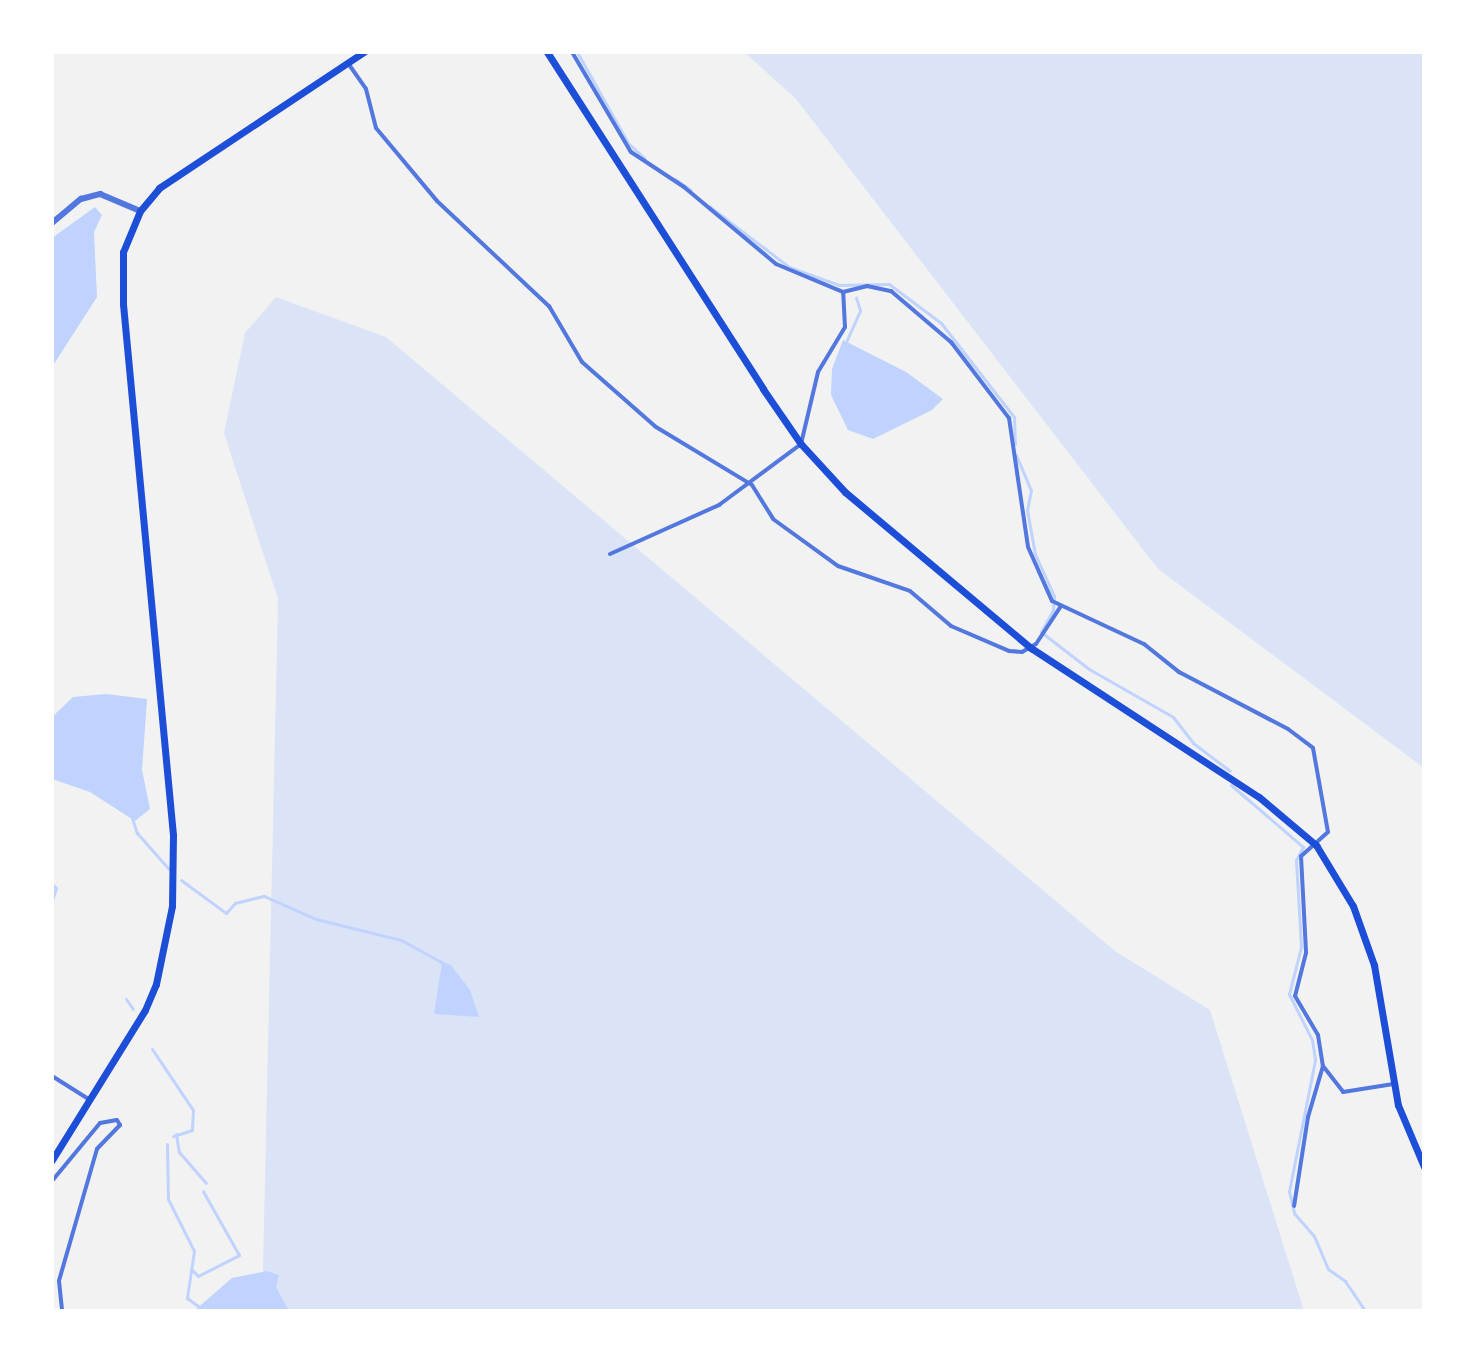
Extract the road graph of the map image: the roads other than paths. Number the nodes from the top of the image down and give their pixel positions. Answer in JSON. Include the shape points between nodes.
{"nodes":[{"id":1,"x":364,"y":52,"type":"edge"},
{"id":2,"x":547,"y":52,"type":"edge"},
{"id":3,"x":572,"y":52,"type":"edge"},
{"id":4,"x":350,"y":66,"type":"junction"},
{"id":5,"x":140,"y":211,"type":"junction"},
{"id":6,"x":52,"y":223,"type":"edge"},
{"id":7,"x":843,"y":292,"type":"junction"},
{"id":8,"x":801,"y":444,"type":"junction"},
{"id":9,"x":752,"y":485,"type":"junction"},
{"id":10,"x":610,"y":554,"type":"dead end"},
{"id":11,"x":1056,"y":604,"type":"junction"},
{"id":12,"x":1031,"y":648,"type":"junction"},
{"id":13,"x":1316,"y":845,"type":"junction"},
{"id":14,"x":1323,"y":1066,"type":"junction"},
{"id":15,"x":52,"y":1076,"type":"edge"},
{"id":16,"x":1393,"y":1084,"type":"junction"},
{"id":17,"x":91,"y":1101,"type":"junction"},
{"id":18,"x":52,"y":1160,"type":"edge"},
{"id":19,"x":1424,"y":1167,"type":"edge"},
{"id":20,"x":52,"y":1181,"type":"edge"},
{"id":21,"x":1294,"y":1206,"type":"dead end"},
{"id":22,"x":62,"y":1311,"type":"edge"}],
"edges":[{"from":1,"to":4,"type":"main road"},
{"from":2,"to":8,"type":"main road"},
{"from":3,"to":7,"type":"street","via":[[631,152],[684,187],[776,264]]},
{"from":4,"to":5,"type":"main road","via":[[159,188]]},
{"from":4,"to":9,"type":"street","via":[[366,89],[376,128],[437,201],[549,306],[582,362],[656,427]]},
{"from":5,"to":6,"type":"street","via":[[100,194],[81,199]]},
{"from":5,"to":17,"type":"main road","via":[[121,275],[173,835],[172,906],[156,984],[130,1042]]},
{"from":7,"to":8,"type":"street","via":[[845,327],[818,372]]},
{"from":7,"to":11,"type":"street","via":[[876,286],[891,291],[951,342],[1009,418],[1028,547]]},
{"from":8,"to":9,"type":"street"},
{"from":8,"to":12,"type":"main road","via":[[913,554]]},
{"from":9,"to":10,"type":"street"},
{"from":9,"to":12,"type":"street","via":[[762,509],[838,566],[910,591],[951,626],[1009,651]]},
{"from":11,"to":12,"type":"street","via":[[1044,634]]},
{"from":11,"to":13,"type":"street","via":[[1144,644],[1194,681],[1306,740],[1319,764],[1328,832]]},
{"from":12,"to":13,"type":"main road","via":[[1259,797]]},
{"from":13,"to":14,"type":"street","via":[[1301,856],[1306,953],[1295,996],[1318,1035]]},
{"from":13,"to":16,"type":"main road","via":[[1353,906],[1374,965]]},
{"from":14,"to":16,"type":"street","via":[[1343,1092]]},
{"from":14,"to":21,"type":"street","via":[[1308,1117]]},
{"from":15,"to":17,"type":"street"},
{"from":16,"to":19,"type":"main road"},
{"from":17,"to":18,"type":"main road"},
{"from":20,"to":22,"type":"street","via":[[100,1123],[117,1120],[120,1125],[97,1149],[59,1281]]}]}
